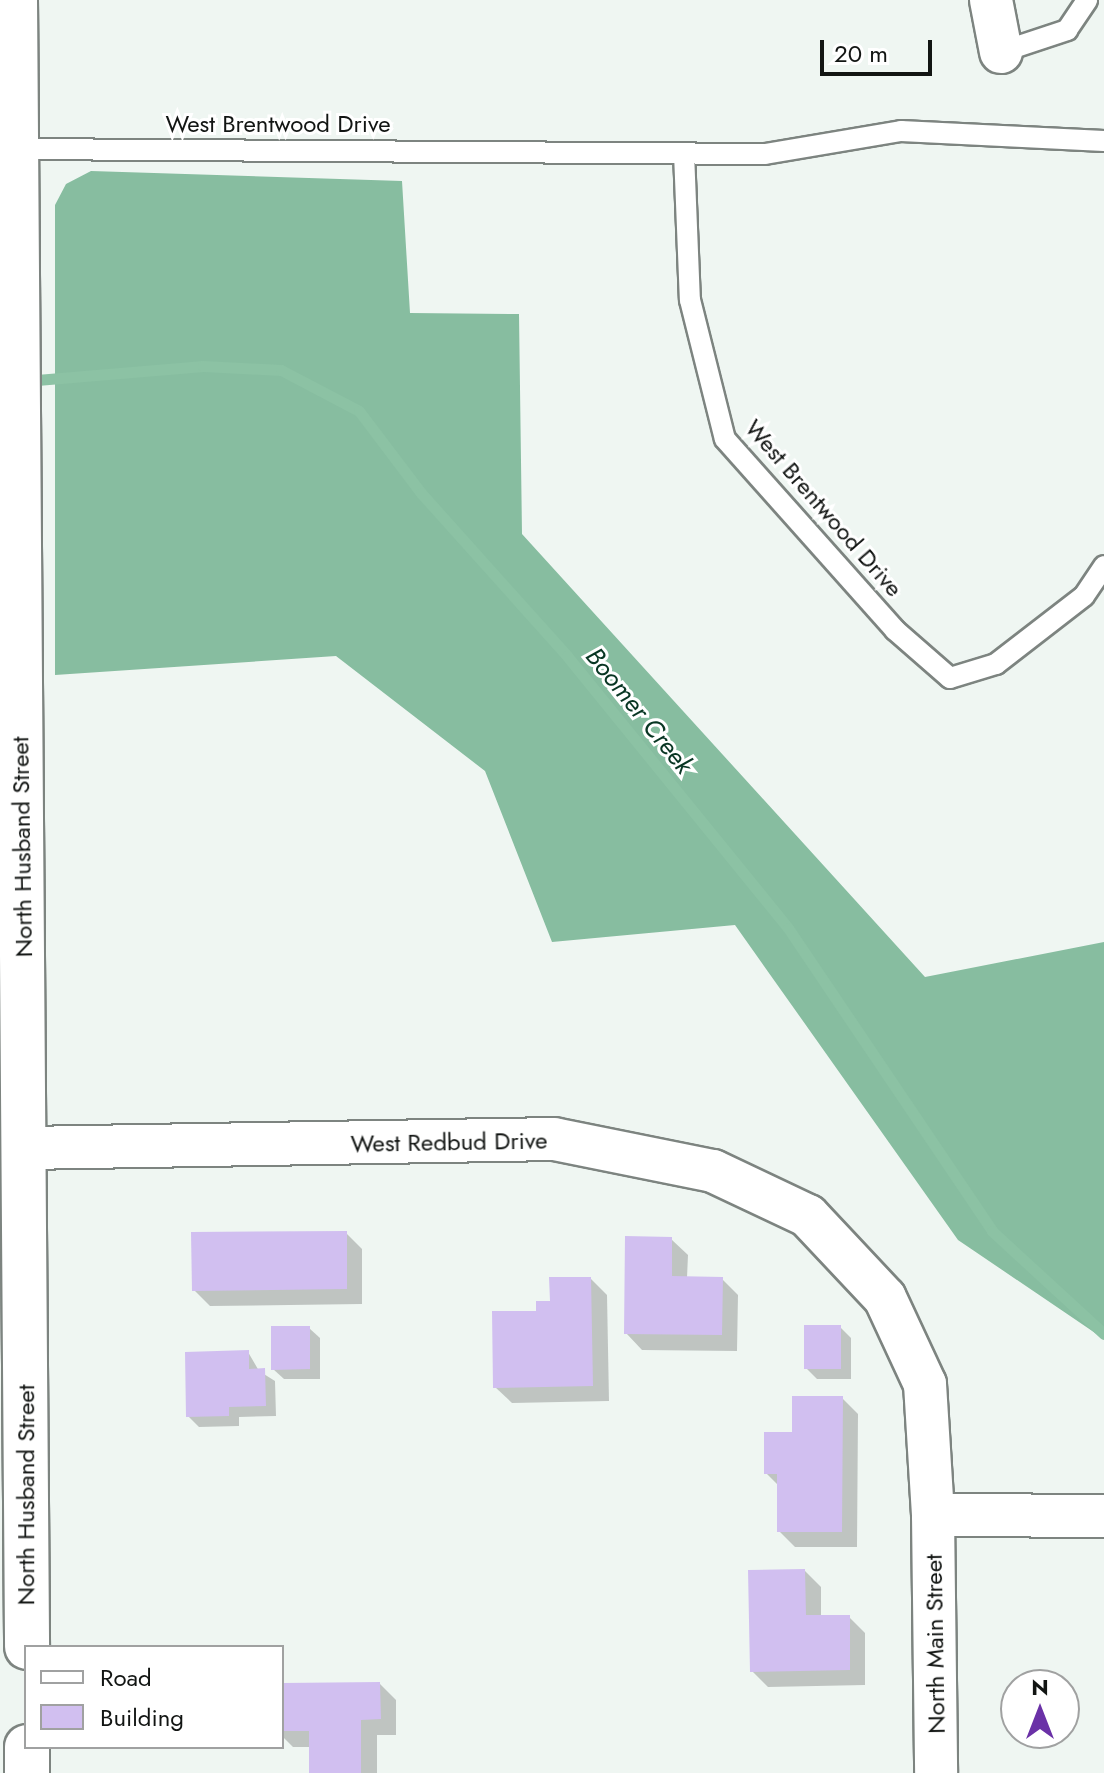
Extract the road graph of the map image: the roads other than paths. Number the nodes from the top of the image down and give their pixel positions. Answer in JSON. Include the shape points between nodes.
{"nodes":[{"id":1,"x":15,"y":0,"type":"edge"},
{"id":2,"x":991,"y":0,"type":"edge"},
{"id":3,"x":1087,"y":0,"type":"edge"},
{"id":4,"x":1001,"y":52,"type":"joint"},
{"id":5,"x":1104,"y":141,"type":"edge"},
{"id":6,"x":8,"y":149,"type":"edge"},
{"id":7,"x":684,"y":153,"type":"junction"},
{"id":8,"x":1104,"y":566,"type":"edge"},
{"id":9,"x":11,"y":787,"type":"edge"},
{"id":10,"x":13,"y":1148,"type":"edge"},
{"id":11,"x":933,"y":1515,"type":"junction"},
{"id":12,"x":1104,"y":1516,"type":"edge"},
{"id":13,"x":27,"y":1645,"type":"edge"},
{"id":14,"x":27,"y":1749,"type":"edge"},
{"id":15,"x":27,"y":1773,"type":"edge"},
{"id":16,"x":936,"y":1773,"type":"edge"}],
"edges":[{"from":1,"to":6,"type":"street","name":"North Husband Street"},
{"from":2,"to":4,"type":"street"},
{"from":3,"to":4,"type":"lane","via":[[1067,30]]},
{"from":5,"to":7,"type":"lane","name":"West Brentwood Drive","via":[[901,131],[765,154]]},
{"from":6,"to":7,"type":"lane","name":"West Brentwood Drive"},
{"from":6,"to":9,"type":"street","name":"North Husband Street","via":[[18,348]]},
{"from":7,"to":8,"type":"lane","name":"West Brentwood Drive","via":[[690,300],[725,439],[895,630],[950,678],[996,664],[1084,596]]},
{"from":9,"to":10,"type":"street","name":"North Husband Street"},
{"from":10,"to":11,"type":"street","name":"West Redbud Drive","via":[[554,1139],[713,1171],[808,1216],[885,1298],[925,1384]]},
{"from":10,"to":13,"type":"street","name":"North Husband Street"},
{"from":11,"to":12,"type":"street"},
{"from":11,"to":16,"type":"street","name":"North Main Street"},
{"from":14,"to":15,"type":"street"}]}
